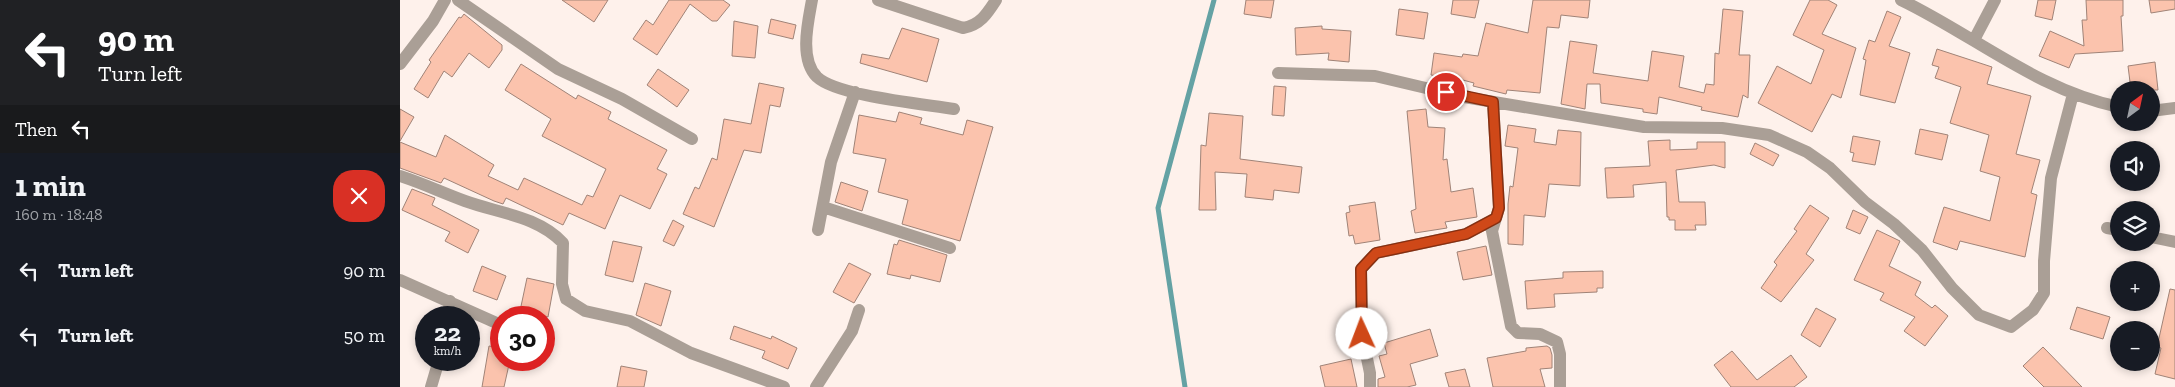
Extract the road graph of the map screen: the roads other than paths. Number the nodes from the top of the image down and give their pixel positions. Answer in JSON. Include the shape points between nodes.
{"nodes":[{"id":1,"x":445,"y":0,"type":"edge"},
{"id":2,"x":458,"y":0,"type":"edge"},
{"id":3,"x":812,"y":0,"type":"edge"},
{"id":4,"x":878,"y":0,"type":"edge"},
{"id":5,"x":996,"y":0,"type":"edge"},
{"id":6,"x":1901,"y":0,"type":"edge"},
{"id":7,"x":1995,"y":0,"type":"edge"},
{"id":8,"x":1974,"y":40,"type":"junction"},
{"id":9,"x":400,"y":64,"type":"edge"},
{"id":10,"x":1278,"y":73,"type":"dead end"},
{"id":11,"x":855,"y":92,"type":"junction"},
{"id":12,"x":2073,"y":94,"type":"junction"},
{"id":13,"x":1493,"y":102,"type":"junction"},
{"id":14,"x":2110,"y":104,"type":"edge"},
{"id":15,"x":2175,"y":108,"type":"edge"},
{"id":16,"x":954,"y":109,"type":"dead end"},
{"id":17,"x":2160,"y":110,"type":"edge"},
{"id":18,"x":692,"y":139,"type":"dead end"},
{"id":19,"x":400,"y":176,"type":"edge"},
{"id":20,"x":823,"y":207,"type":"junction"},
{"id":21,"x":1496,"y":218,"type":"junction"},
{"id":22,"x":818,"y":230,"type":"dead end"},
{"id":23,"x":2160,"y":239,"type":"edge"},
{"id":24,"x":2175,"y":242,"type":"edge"},
{"id":25,"x":950,"y":248,"type":"dead end"},
{"id":26,"x":400,"y":280,"type":"edge"},
{"id":27,"x":450,"y":301,"type":"junction"},
{"id":28,"x":449,"y":306,"type":"edge"},
{"id":29,"x":859,"y":310,"type":"dead end"},
{"id":30,"x":490,"y":320,"type":"edge"},
{"id":31,"x":436,"y":371,"type":"edge"},
{"id":32,"x":431,"y":387,"type":"edge"},
{"id":33,"x":784,"y":387,"type":"edge"},
{"id":34,"x":816,"y":387,"type":"edge"},
{"id":35,"x":1370,"y":387,"type":"edge"},
{"id":36,"x":1560,"y":387,"type":"edge"}],
"edges":[{"from":1,"to":9,"type":"street"},
{"from":2,"to":18,"type":"street","via":[[558,69],[622,99]]},
{"from":3,"to":11,"type":"street","via":[[806,32],[807,57],[817,77],[836,88]]},
{"from":4,"to":5,"type":"street","via":[[963,28],[974,26],[987,15]]},
{"from":6,"to":8,"type":"street"},
{"from":7,"to":8,"type":"street"},
{"from":8,"to":12,"type":"street","via":[[2041,81]]},
{"from":10,"to":13,"type":"street","via":[[1375,76]]},
{"from":11,"to":16,"type":"street"},
{"from":11,"to":20,"type":"street","via":[[831,162]]},
{"from":12,"to":13,"type":"street","via":[[2051,178],[2044,292],[2033,310],[2011,328],[1979,315],[1922,250],[1808,152],[1769,135],[1722,128],[1644,127]]},
{"from":12,"to":14,"type":"street"},
{"from":13,"to":21,"type":"street","via":[[1499,208]]},
{"from":15,"to":17,"type":"street"},
{"from":19,"to":33,"type":"street","via":[[535,222],[552,231],[562,243],[562,284],[566,299],[585,311],[630,322],[690,353]]},
{"from":20,"to":22,"type":"street"},
{"from":20,"to":25,"type":"street"},
{"from":21,"to":35,"type":"street","via":[[1466,234],[1376,253],[1361,269],[1362,334]]},
{"from":21,"to":36,"type":"street","via":[[1492,231],[1512,326],[1518,333],[1540,334],[1557,342]]},
{"from":23,"to":24,"type":"street"},
{"from":26,"to":27,"type":"street"},
{"from":27,"to":28,"type":"street"},
{"from":27,"to":30,"type":"street"},
{"from":29,"to":34,"type":"street","via":[[852,331]]},
{"from":31,"to":32,"type":"street"}]}
